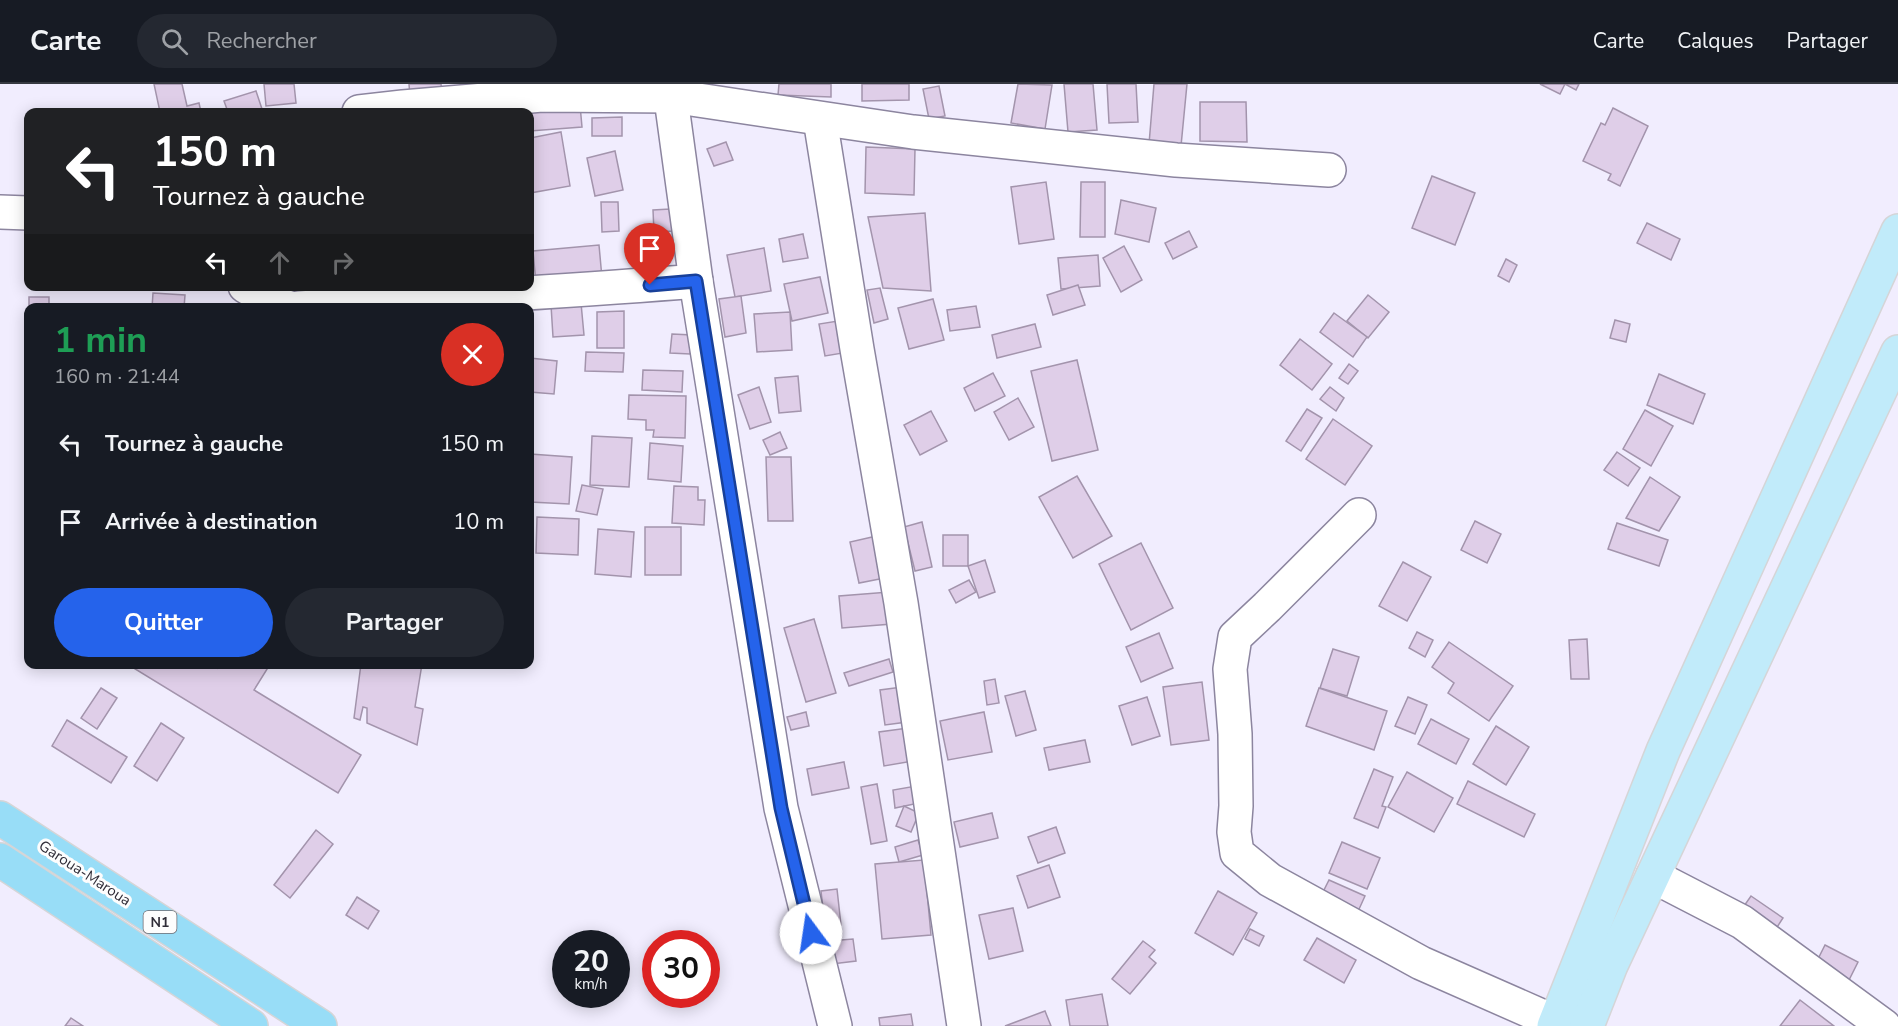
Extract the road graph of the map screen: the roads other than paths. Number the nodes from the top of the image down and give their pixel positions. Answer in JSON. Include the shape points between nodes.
{"nodes":[{"id":1,"x":670,"y":90,"type":"edge"},
{"id":2,"x":422,"y":108,"type":"edge"},
{"id":3,"x":820,"y":119,"type":"junction"},
{"id":4,"x":1329,"y":170,"type":"dead end"},
{"id":5,"x":0,"y":212,"type":"edge"},
{"id":6,"x":24,"y":213,"type":"edge"},
{"id":7,"x":1898,"y":231,"type":"edge"},
{"id":8,"x":696,"y":281,"type":"junction"},
{"id":9,"x":253,"y":291,"type":"edge"},
{"id":10,"x":437,"y":297,"type":"edge"},
{"id":11,"x":276,"y":303,"type":"edge"},
{"id":12,"x":362,"y":303,"type":"edge"},
{"id":13,"x":1898,"y":352,"type":"edge"},
{"id":14,"x":1359,"y":515,"type":"dead end"},
{"id":15,"x":0,"y":818,"type":"edge"},
{"id":16,"x":0,"y":860,"type":"edge"},
{"id":17,"x":1653,"y":876,"type":"junction"},
{"id":18,"x":1565,"y":1025,"type":"edge"},
{"id":19,"x":251,"y":1026,"type":"edge"},
{"id":20,"x":320,"y":1026,"type":"edge"},
{"id":21,"x":835,"y":1026,"type":"edge"},
{"id":22,"x":964,"y":1026,"type":"edge"},
{"id":23,"x":1884,"y":1026,"type":"edge"}],
"edges":[{"from":1,"to":2,"type":"street","via":[[542,95]]},
{"from":1,"to":3,"type":"street"},
{"from":1,"to":8,"type":"street"},
{"from":3,"to":4,"type":"street","via":[[1176,160]]},
{"from":3,"to":22,"type":"street","via":[[901,603]]},
{"from":5,"to":6,"type":"street"},
{"from":7,"to":18,"type":"main road","via":[[1663,751]]},
{"from":8,"to":10,"type":"street"},
{"from":8,"to":21,"type":"street","via":[[781,808]]},
{"from":9,"to":11,"type":"street"},
{"from":10,"to":12,"type":"street"},
{"from":13,"to":17,"type":"main road"},
{"from":14,"to":18,"type":"street","via":[[1235,637],[1230,669],[1237,854],[1270,880],[1421,963]]},
{"from":15,"to":20,"type":"highway","name":"Garoua-Maroua","number":"N1"},
{"from":16,"to":19,"type":"highway","number":"N1"},
{"from":17,"to":18,"type":"main road","via":[[1611,965]]},
{"from":17,"to":23,"type":"street","via":[[1742,921]]}]}
